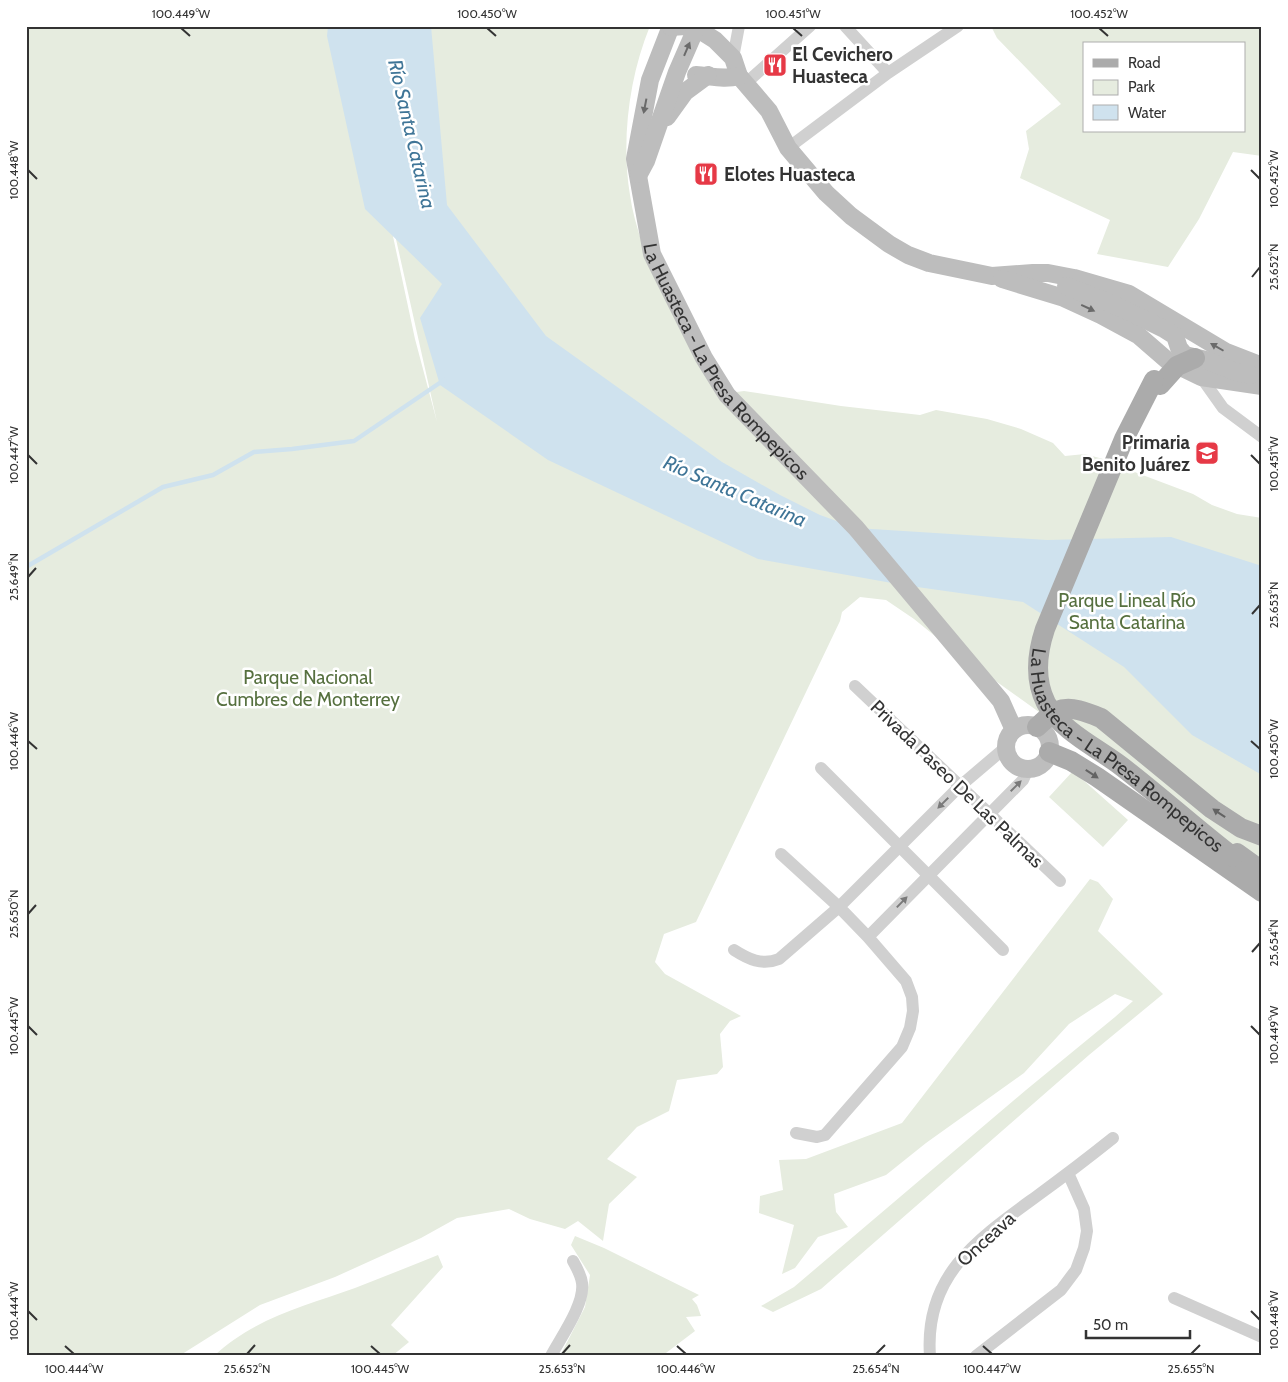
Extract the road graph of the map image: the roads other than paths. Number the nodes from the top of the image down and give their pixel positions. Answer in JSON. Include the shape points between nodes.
{"nodes":[{"id":1,"x":739,"y":26,"type":"edge"},
{"id":2,"x":810,"y":26,"type":"edge"},
{"id":3,"x":845,"y":26,"type":"edge"},
{"id":4,"x":958,"y":26,"type":"edge"},
{"id":5,"x":671,"y":27,"type":"edge"},
{"id":6,"x":697,"y":27,"type":"edge"},
{"id":7,"x":733,"y":58,"type":"junction"},
{"id":8,"x":658,"y":59,"type":"junction"},
{"id":9,"x":677,"y":72,"type":"junction"},
{"id":10,"x":888,"y":73,"type":"junction"},
{"id":11,"x":708,"y":75,"type":"junction"},
{"id":12,"x":650,"y":80,"type":"junction"},
{"id":13,"x":742,"y":80,"type":"junction"},
{"id":14,"x":671,"y":89,"type":"junction"},
{"id":15,"x":652,"y":143,"type":"junction"},
{"id":16,"x":788,"y":148,"type":"junction"},
{"id":17,"x":639,"y":174,"type":"junction"},
{"id":18,"x":1033,"y":273,"type":"junction"},
{"id":19,"x":992,"y":276,"type":"junction"},
{"id":20,"x":1185,"y":358,"type":"junction"},
{"id":21,"x":1262,"y":366,"type":"edge"},
{"id":22,"x":1262,"y":376,"type":"edge"},
{"id":23,"x":1201,"y":378,"type":"junction"},
{"id":24,"x":1262,"y":386,"type":"edge"},
{"id":25,"x":1262,"y":437,"type":"edge"},
{"id":26,"x":855,"y":686,"type":"dead end"},
{"id":27,"x":1038,"y":727,"type":"junction"},
{"id":28,"x":1014,"y":730,"type":"junction"},
{"id":29,"x":1006,"y":747,"type":"junction"},
{"id":30,"x":1049,"y":752,"type":"junction"},
{"id":31,"x":821,"y":768,"type":"dead end"},
{"id":32,"x":1028,"y":769,"type":"junction"},
{"id":33,"x":959,"y":787,"type":"junction"},
{"id":34,"x":988,"y":814,"type":"junction"},
{"id":35,"x":1262,"y":836,"type":"edge"},
{"id":36,"x":899,"y":846,"type":"junction"},
{"id":37,"x":781,"y":854,"type":"dead end"},
{"id":38,"x":1235,"y":855,"type":"junction"},
{"id":39,"x":1262,"y":871,"type":"edge"},
{"id":40,"x":928,"y":875,"type":"junction"},
{"id":41,"x":1262,"y":879,"type":"edge"},
{"id":42,"x":1060,"y":881,"type":"dead end"},
{"id":43,"x":1262,"y":892,"type":"edge"},
{"id":44,"x":839,"y":907,"type":"junction"},
{"id":45,"x":868,"y":937,"type":"junction"},
{"id":46,"x":734,"y":950,"type":"dead end"},
{"id":47,"x":1003,"y":950,"type":"dead end"},
{"id":48,"x":796,"y":1133,"type":"dead end"},
{"id":49,"x":1114,"y":1138,"type":"dead end"},
{"id":50,"x":1068,"y":1173,"type":"junction"},
{"id":51,"x":573,"y":1261,"type":"dead end"},
{"id":52,"x":1174,"y":1298,"type":"dead end"},
{"id":53,"x":1262,"y":1337,"type":"edge"},
{"id":54,"x":551,"y":1356,"type":"edge"},
{"id":55,"x":930,"y":1356,"type":"edge"},
{"id":56,"x":976,"y":1356,"type":"edge"}],
"edges":[{"from":1,"to":7,"type":"street"},
{"from":2,"to":13,"type":"street"},
{"from":3,"to":10,"type":"street"},
{"from":4,"to":10,"type":"street"},
{"from":5,"to":6,"type":"main road"},
{"from":5,"to":8,"type":"main road","name":"La Huasteca - La Presa Rompepicos"},
{"from":6,"to":7,"type":"main road"},
{"from":9,"to":6,"type":"main road","one_way":true},
{"from":7,"to":13,"type":"main road"},
{"from":8,"to":9,"type":"main road","via":[[662,65]]},
{"from":8,"to":12,"type":"main road","name":"La Huasteca - La Presa Rompepicos"},
{"from":9,"to":11,"type":"main road"},
{"from":9,"to":14,"type":"main road"},
{"from":10,"to":16,"type":"street"},
{"from":11,"to":13,"type":"main road"},
{"from":11,"to":15,"type":"main road","via":[[686,92]]},
{"from":12,"to":14,"type":"main road"},
{"from":12,"to":17,"type":"main road","name":"La Huasteca - La Presa Rompepicos","one_way":true,"via":[[635,159]]},
{"from":13,"to":16,"type":"main road","via":[[769,110]]},
{"from":14,"to":15,"type":"main road"},
{"from":15,"to":17,"type":"main road"},
{"from":16,"to":19,"type":"main road","via":[[826,193],[889,244],[929,263]]},
{"from":17,"to":28,"type":"main road","name":"La Huasteca - La Presa Rompepicos","via":[[652,254],[704,358],[727,395],[856,528],[1001,701]]},
{"from":18,"to":19,"type":"main road"},
{"from":18,"to":20,"type":"main road","via":[[1117,306],[1164,329],[1175,336]]},
{"from":21,"to":18,"type":"main road","one_way":true,"via":[[1226,352],[1129,294],[1074,278]]},
{"from":19,"to":20,"type":"main road","one_way":true,"via":[[1064,298]]},
{"from":20,"to":22,"type":"main road"},
{"from":20,"to":23,"type":"main road"},
{"from":20,"to":23,"type":"street"},
{"from":20,"to":38,"type":"main road","name":"La Huasteca - La Presa Rompepicos","bridge":true,"via":[[1157,382],[1124,438],[1044,629],[1037,664],[1039,684],[1046,703],[1060,722],[1121,766],[1197,830]]},
{"from":23,"to":24,"type":"main road"},
{"from":23,"to":25,"type":"street","via":[[1223,408]]},
{"from":26,"to":33,"type":"street","name":"Privada Paseo De Las Palmas"},
{"from":27,"to":28,"type":"main road","via":[[1025,725]]},
{"from":27,"to":30,"type":"main road","via":[[1048,738]]},
{"from":35,"to":27,"type":"main road","one_way":true,"via":[[1241,828],[1212,809],[1101,718],[1090,713],[1057,711]]},
{"from":28,"to":29,"type":"main road","via":[[1006,740]]},
{"from":29,"to":32,"type":"main road","via":[[1015,764]]},
{"from":29,"to":33,"type":"street"},
{"from":30,"to":32,"type":"main road","via":[[1041,764]]},
{"from":30,"to":43,"type":"main road","one_way":true,"via":[[1071,761],[1097,778]]},
{"from":31,"to":36,"type":"street"},
{"from":34,"to":32,"type":"street","one_way":true,"via":[[1022,780]]},
{"from":33,"to":34,"type":"street","name":"Privada Paseo De Las Palmas"},
{"from":33,"to":36,"type":"street","one_way":true},
{"from":34,"to":40,"type":"street"},
{"from":34,"to":42,"type":"street","name":"Privada Paseo De Las Palmas"},
{"from":36,"to":40,"type":"street"},
{"from":36,"to":44,"type":"street"},
{"from":37,"to":44,"type":"street"},
{"from":38,"to":39,"type":"main road","name":"La Huasteca - La Presa Rompepicos"},
{"from":38,"to":41,"type":"main road","name":"La Huasteca - La Presa Rompepicos"},
{"from":45,"to":40,"type":"street","one_way":true},
{"from":40,"to":47,"type":"street"},
{"from":44,"to":45,"type":"street"},
{"from":44,"to":46,"type":"street","via":[[772,962],[747,958]]},
{"from":45,"to":48,"type":"street","via":[[906,982],[912,997],[910,1028],[902,1047],[828,1133],[817,1138]]},
{"from":49,"to":50,"type":"street","name":"Onceava"},
{"from":50,"to":55,"type":"street","name":"Onceava","via":[[995,1226],[952,1269],[931,1318]]},
{"from":50,"to":56,"type":"street","via":[[1084,1209],[1087,1231],[1076,1270],[1061,1290]]},
{"from":51,"to":54,"type":"street","via":[[580,1274],[580,1299]]},
{"from":52,"to":53,"type":"street"}]}
